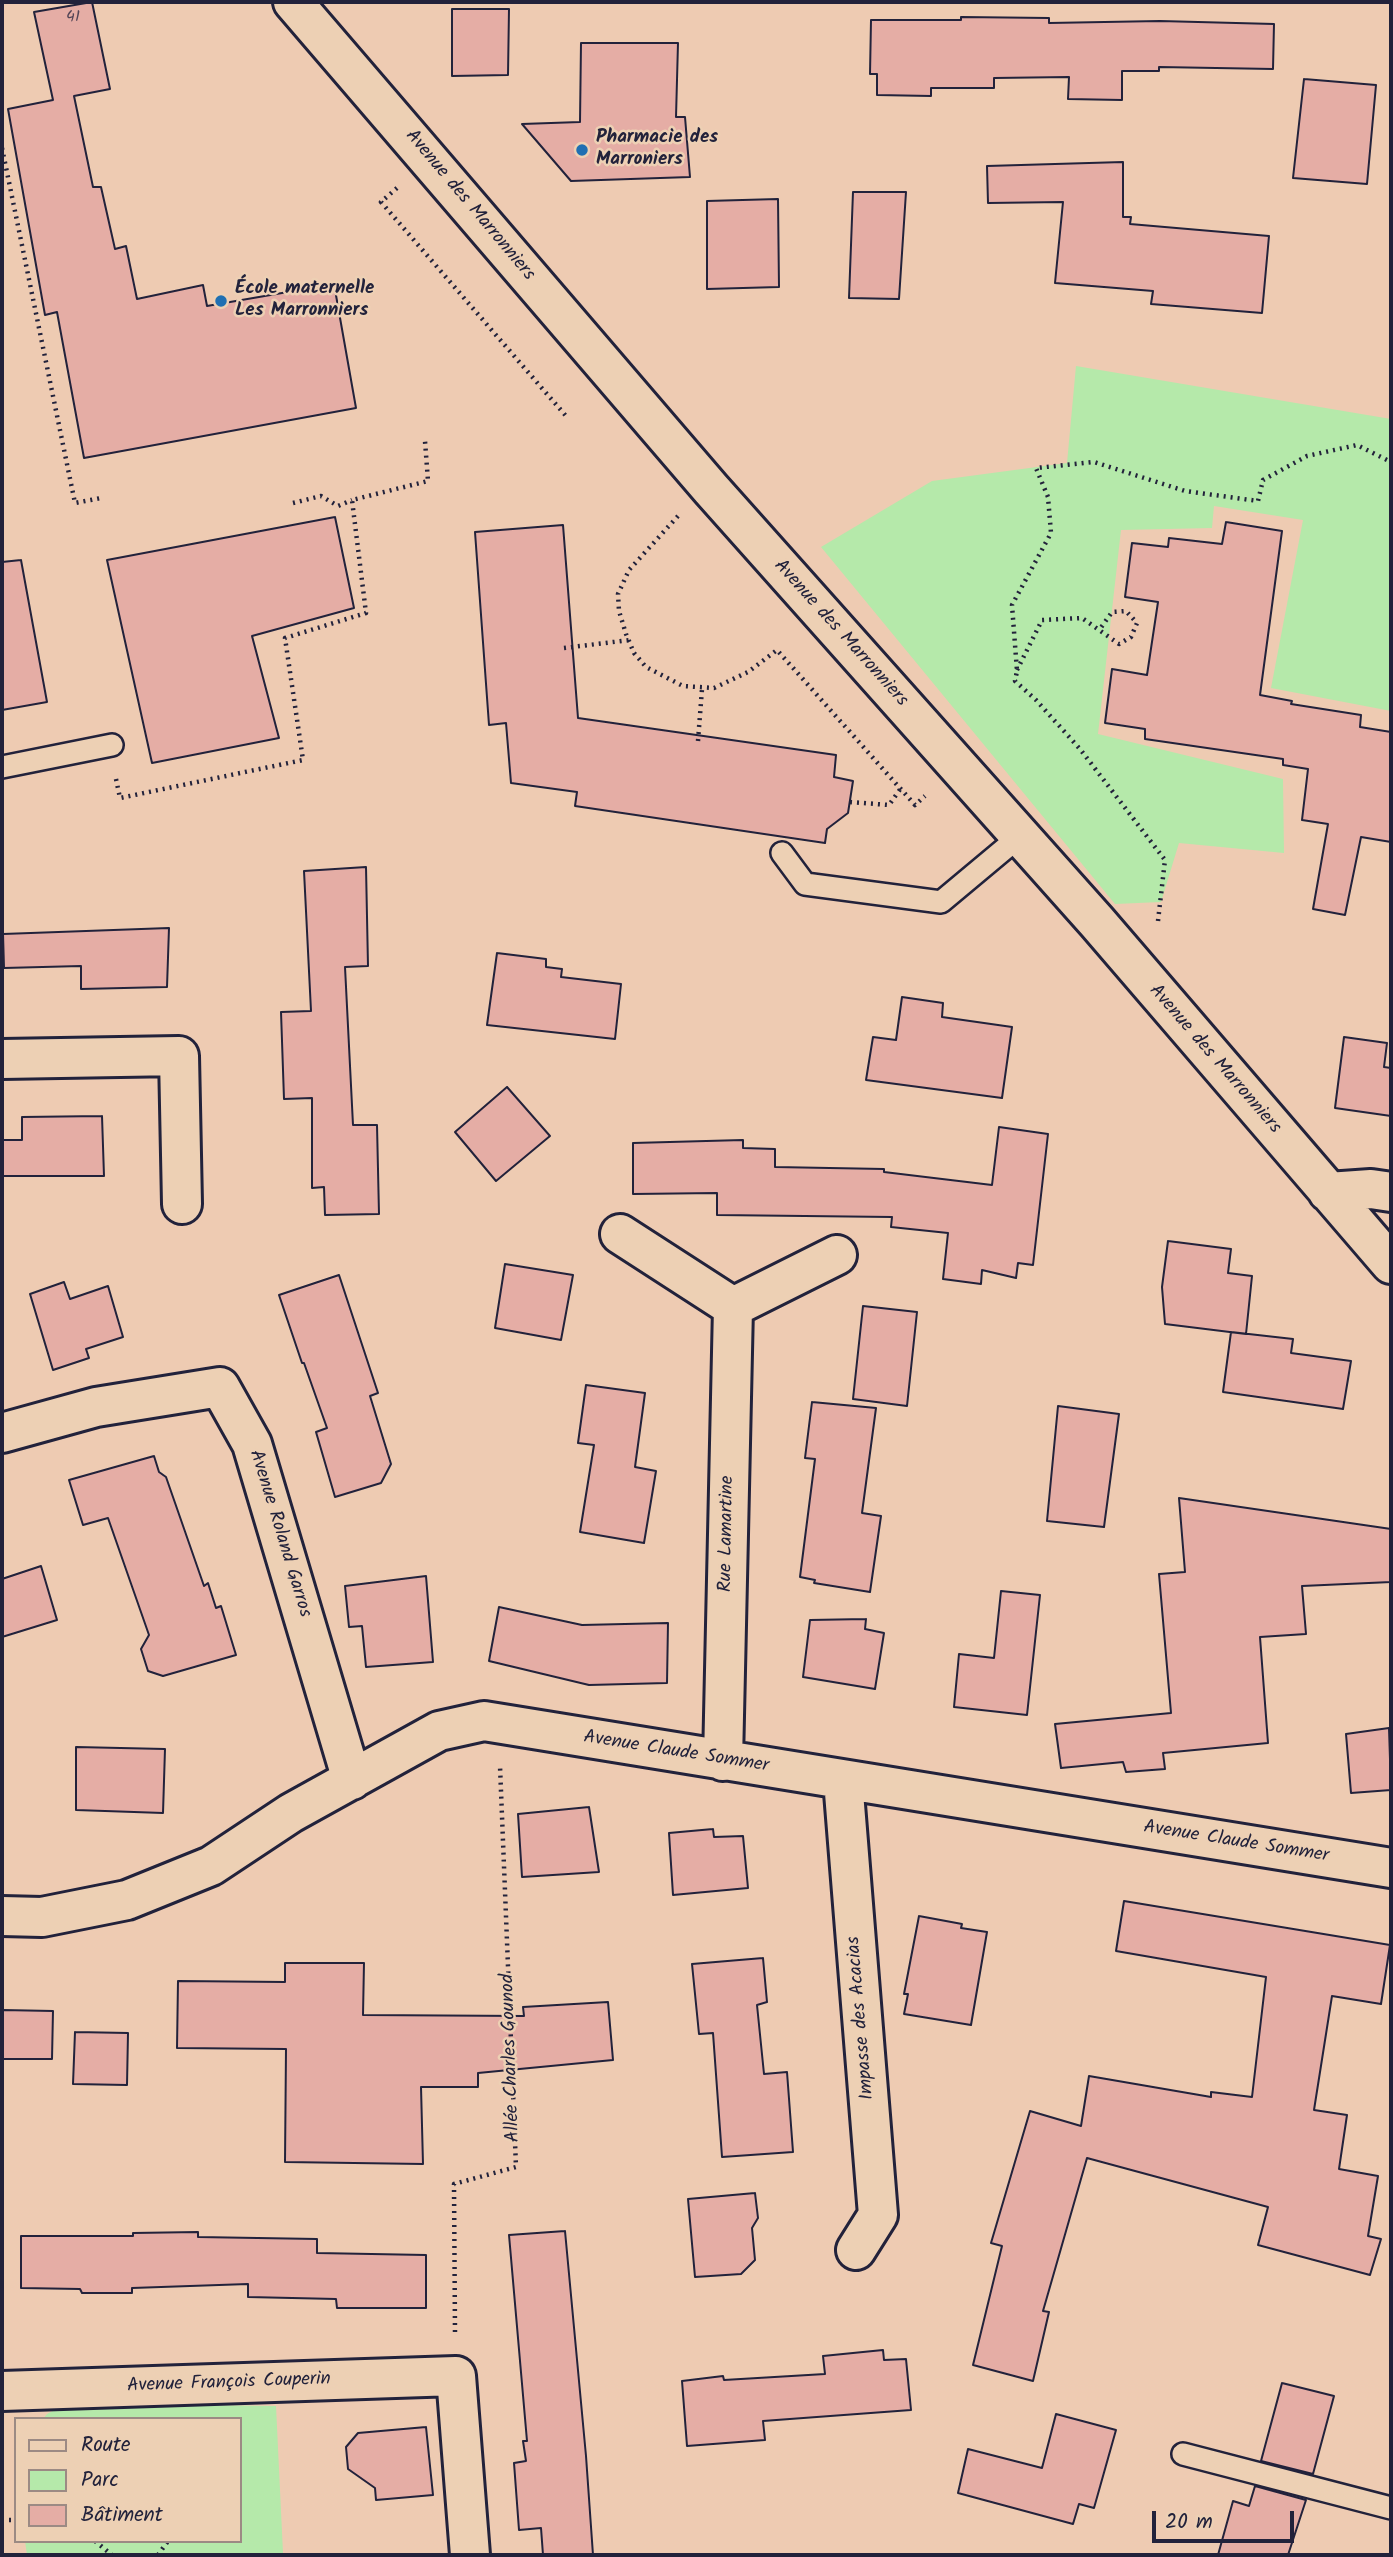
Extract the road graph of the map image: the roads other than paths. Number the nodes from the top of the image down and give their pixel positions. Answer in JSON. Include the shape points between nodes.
{"nodes":[{"id":1,"x":293,"y":2,"type":"edge"},
{"id":2,"x":112,"y":745,"type":"dead end"},
{"id":3,"x":2,"y":768,"type":"edge"},
{"id":4,"x":1020,"y":836,"type":"junction"},
{"id":5,"x":782,"y":853,"type":"dead end"},
{"id":6,"x":2,"y":1059,"type":"edge"},
{"id":7,"x":1328,"y":1192,"type":"junction"},
{"id":8,"x":1391,"y":1192,"type":"edge"},
{"id":9,"x":182,"y":1204,"type":"dead end"},
{"id":10,"x":620,"y":1234,"type":"dead end"},
{"id":11,"x":837,"y":1255,"type":"dead end"},
{"id":12,"x":1391,"y":1264,"type":"edge"},
{"id":13,"x":733,"y":1307,"type":"junction"},
{"id":14,"x":2,"y":1433,"type":"edge"},
{"id":15,"x":723,"y":1761,"type":"junction"},
{"id":16,"x":352,"y":1780,"type":"junction"},
{"id":17,"x":844,"y":1780,"type":"junction"},
{"id":18,"x":1391,"y":1868,"type":"edge"},
{"id":19,"x":2,"y":1916,"type":"edge"},
{"id":20,"x":856,"y":2250,"type":"dead end"},
{"id":21,"x":2,"y":2391,"type":"edge"},
{"id":22,"x":1183,"y":2454,"type":"dead end"},
{"id":23,"x":1391,"y":2508,"type":"edge"},
{"id":24,"x":470,"y":2555,"type":"edge"}],
"edges":[{"from":1,"to":4,"type":"street","name":"Avenue des Marronniers","via":[[711,489]]},
{"from":2,"to":3,"type":"lane"},
{"from":4,"to":5,"type":"lane","via":[[941,902],[806,884]]},
{"from":4,"to":7,"type":"street","name":"Avenue des Marronniers"},
{"from":6,"to":9,"type":"street","via":[[179,1056]]},
{"from":7,"to":8,"type":"street"},
{"from":7,"to":12,"type":"street","name":"Avenue des Marronniers"},
{"from":10,"to":13,"type":"street"},
{"from":11,"to":13,"type":"street"},
{"from":13,"to":15,"type":"street","name":"Rue Lamartine"},
{"from":14,"to":16,"type":"street","name":"Avenue Roland Garros","via":[[96,1407],[220,1387],[252,1444]]},
{"from":15,"to":16,"type":"street","name":"Avenue Claude Sommer","via":[[484,1721],[439,1731]]},
{"from":15,"to":17,"type":"street","name":"Avenue Claude Sommer"},
{"from":16,"to":19,"type":"street","name":"Avenue Claude Sommer","via":[[291,1813],[211,1866],[127,1900],[42,1917]]},
{"from":17,"to":18,"type":"street","name":"Avenue Claude Sommer"},
{"from":17,"to":20,"type":"street","name":"Impasse des Acacias","via":[[878,2215]]},
{"from":21,"to":24,"type":"street","name":"Avenue François Couperin","via":[[456,2376]]},
{"from":22,"to":23,"type":"lane"}]}
